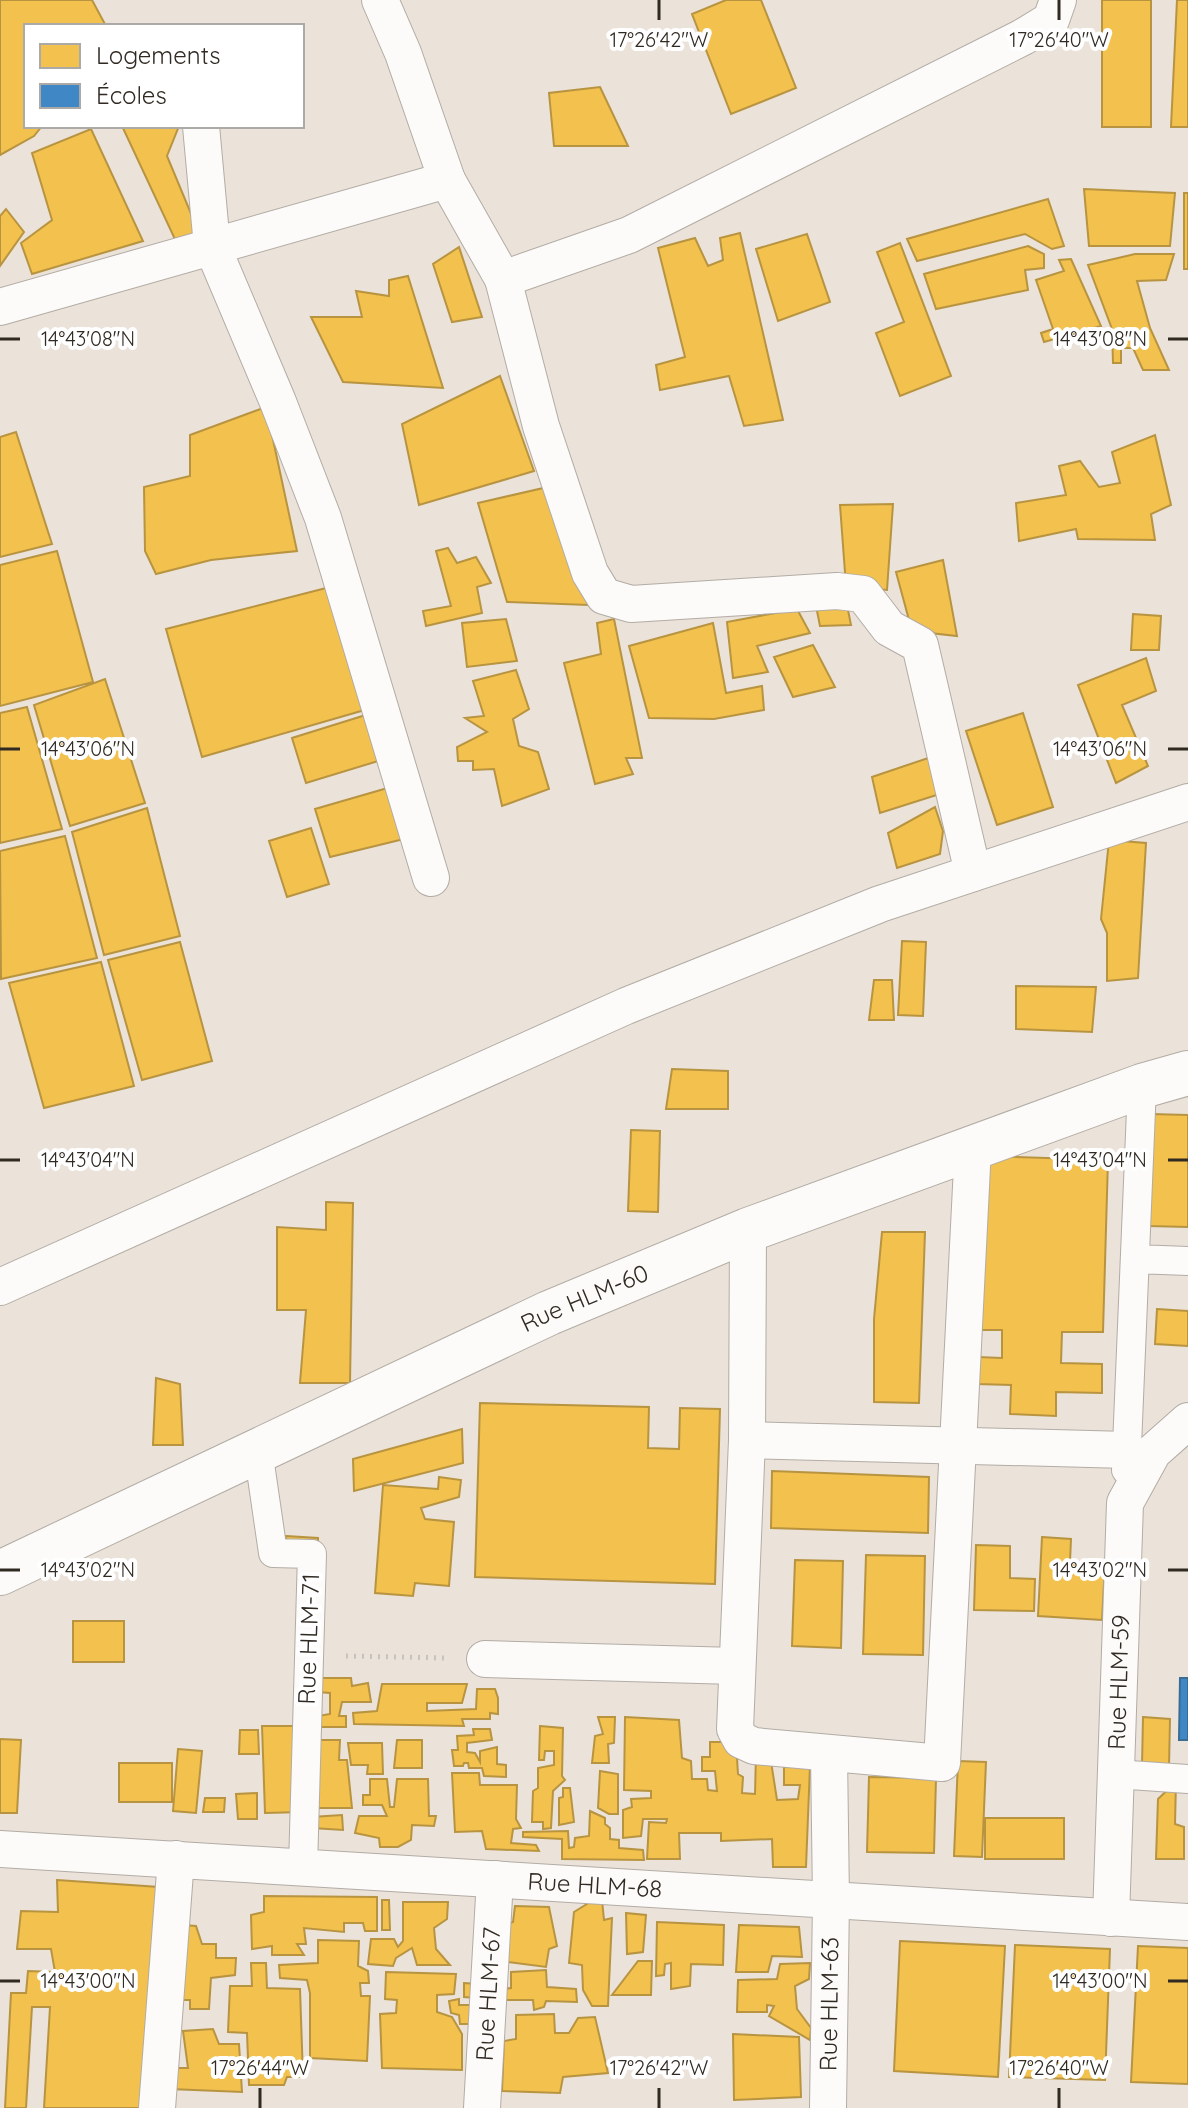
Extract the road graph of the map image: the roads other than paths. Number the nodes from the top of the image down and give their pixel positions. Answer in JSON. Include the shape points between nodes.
{"nodes":[{"id":1,"x":380,"y":0,"type":"edge"},
{"id":2,"x":1058,"y":0,"type":"edge"},
{"id":3,"x":201,"y":128,"type":"edge"},
{"id":4,"x":447,"y":180,"type":"junction"},
{"id":5,"x":212,"y":246,"type":"junction"},
{"id":6,"x":503,"y":279,"type":"junction"},
{"id":7,"x":0,"y":307,"type":"edge"},
{"id":8,"x":1188,"y":802,"type":"edge"},
{"id":9,"x":973,"y":873,"type":"junction"},
{"id":10,"x":431,"y":878,"type":"dead end"},
{"id":11,"x":1188,"y":1073,"type":"edge"},
{"id":12,"x":1142,"y":1086,"type":"junction"},
{"id":13,"x":973,"y":1147,"type":"junction"},
{"id":14,"x":748,"y":1230,"type":"junction"},
{"id":15,"x":1135,"y":1259,"type":"junction"},
{"id":16,"x":1188,"y":1261,"type":"edge"},
{"id":17,"x":0,"y":1287,"type":"edge"},
{"id":18,"x":1188,"y":1421,"type":"edge"},
{"id":19,"x":747,"y":1440,"type":"junction"},
{"id":20,"x":956,"y":1446,"type":"junction"},
{"id":21,"x":258,"y":1450,"type":"junction"},
{"id":22,"x":1127,"y":1450,"type":"junction"},
{"id":23,"x":1125,"y":1503,"type":"junction"},
{"id":24,"x":0,"y":1573,"type":"edge"},
{"id":25,"x":485,"y":1659,"type":"road end"},
{"id":26,"x":736,"y":1666,"type":"junction"},
{"id":27,"x":829,"y":1754,"type":"junction"},
{"id":28,"x":1115,"y":1774,"type":"junction"},
{"id":29,"x":1188,"y":1779,"type":"edge"},
{"id":30,"x":0,"y":1849,"type":"edge"},
{"id":31,"x":176,"y":1859,"type":"junction"},
{"id":32,"x":303,"y":1867,"type":"junction"},
{"id":33,"x":495,"y":1879,"type":"junction"},
{"id":34,"x":831,"y":1900,"type":"junction"},
{"id":35,"x":1111,"y":1918,"type":"junction"},
{"id":36,"x":1188,"y":1922,"type":"edge"},
{"id":37,"x":157,"y":2108,"type":"edge"},
{"id":38,"x":482,"y":2108,"type":"edge"},
{"id":39,"x":828,"y":2108,"type":"edge"}],
"edges":[{"from":1,"to":4,"type":"street"},
{"from":2,"to":6,"type":"street","via":[[1051,20],[1023,37],[643,228]]},
{"from":3,"to":5,"type":"street"},
{"from":4,"to":5,"type":"street"},
{"from":4,"to":6,"type":"street"},
{"from":5,"to":7,"type":"street"},
{"from":5,"to":10,"type":"street","via":[[323,518]]},
{"from":6,"to":9,"type":"street","via":[[541,426],[590,573],[604,596],[631,604],[837,591],[863,594],[889,628],[920,645]]},
{"from":8,"to":9,"type":"street"},
{"from":9,"to":17,"type":"street","via":[[880,904],[626,1006]]},
{"from":11,"to":12,"type":"street","name":"Rue HLM-60"},
{"from":12,"to":13,"type":"street","name":"Rue HLM-60"},
{"from":12,"to":15,"type":"street"},
{"from":13,"to":14,"type":"street","name":"Rue HLM-60"},
{"from":13,"to":20,"type":"street"},
{"from":14,"to":19,"type":"street"},
{"from":14,"to":21,"type":"street","name":"Rue HLM-60","via":[[549,1313]]},
{"from":15,"to":16,"type":"street"},
{"from":15,"to":22,"type":"street"},
{"from":18,"to":23,"type":"street","name":"Rue HLM-59","via":[[1153,1452]]},
{"from":19,"to":20,"type":"street"},
{"from":19,"to":26,"type":"street"},
{"from":20,"to":22,"type":"street"},
{"from":20,"to":27,"type":"street","via":[[942,1763]]},
{"from":21,"to":24,"type":"street","name":"Rue HLM-60"},
{"from":21,"to":32,"type":"street","name":"Rue HLM-71","via":[[273,1553],[312,1554]]},
{"from":22,"to":23,"type":"street"},
{"from":23,"to":28,"type":"street","name":"Rue HLM-59"},
{"from":25,"to":26,"type":"street"},
{"from":26,"to":27,"type":"street","via":[[735,1729],[741,1740]]},
{"from":27,"to":34,"type":"street","name":"Rue HLM-63"},
{"from":28,"to":29,"type":"street"},
{"from":28,"to":35,"type":"street","name":"Rue HLM-59"},
{"from":30,"to":31,"type":"street","name":"Rue HLM-68"},
{"from":31,"to":32,"type":"street","name":"Rue HLM-68"},
{"from":31,"to":37,"type":"street"},
{"from":32,"to":33,"type":"street","name":"Rue HLM-68"},
{"from":33,"to":34,"type":"street","name":"Rue HLM-68"},
{"from":33,"to":38,"type":"street","name":"Rue HLM-67"},
{"from":34,"to":35,"type":"street","name":"Rue HLM-68"},
{"from":34,"to":39,"type":"street","name":"Rue HLM-63"},
{"from":35,"to":36,"type":"street","name":"Rue HLM-68"}]}
